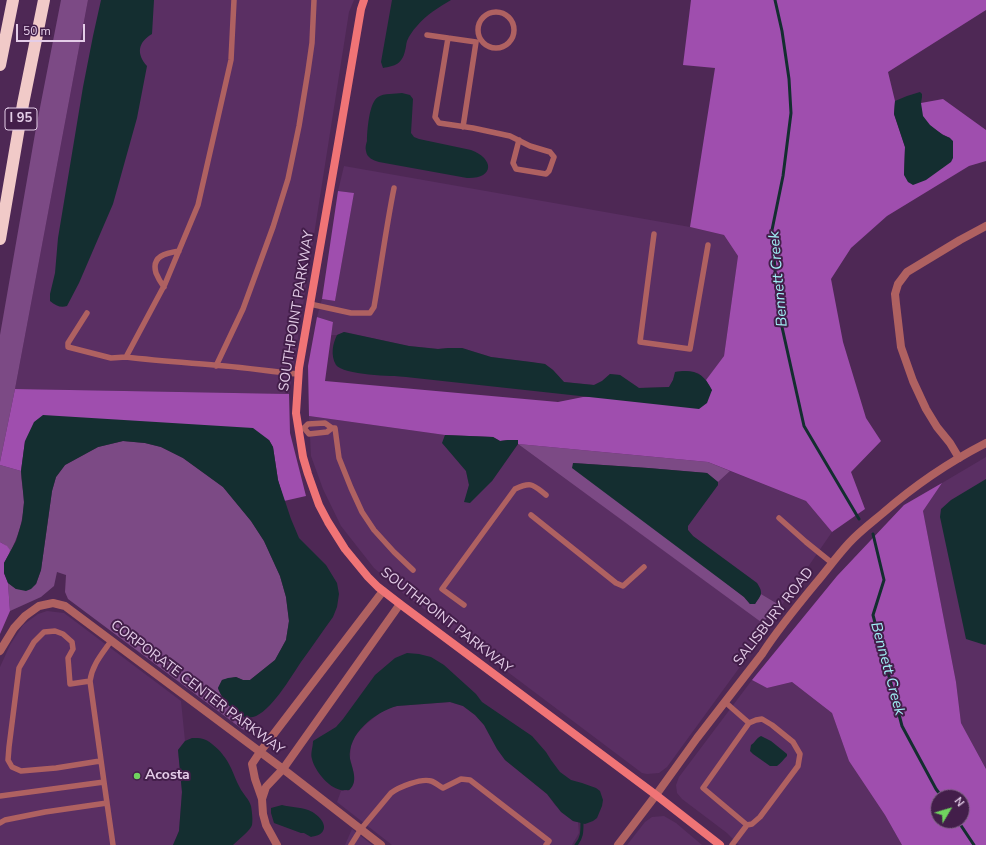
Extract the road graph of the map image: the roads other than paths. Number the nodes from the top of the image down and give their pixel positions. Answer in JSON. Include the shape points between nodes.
{"nodes":[{"id":1,"x":13,"y":0,"type":"edge"},
{"id":2,"x":44,"y":0,"type":"edge"},
{"id":3,"x":234,"y":0,"type":"edge"},
{"id":4,"x":314,"y":0,"type":"edge"},
{"id":5,"x":364,"y":0,"type":"edge"},
{"id":6,"x":427,"y":35,"type":"dead end"},
{"id":7,"x":448,"y":38,"type":"junction"},
{"id":8,"x":479,"y":40,"type":"junction"},
{"id":9,"x":0,"y":64,"type":"edge"},
{"id":10,"x":463,"y":126,"type":"junction"},
{"id":11,"x":519,"y":140,"type":"junction"},
{"id":12,"x":394,"y":188,"type":"dead end"},
{"id":13,"x":986,"y":226,"type":"edge"},
{"id":14,"x":654,"y":234,"type":"dead end"},
{"id":15,"x":0,"y":239,"type":"edge"},
{"id":16,"x":708,"y":245,"type":"dead end"},
{"id":17,"x":179,"y":251,"type":"junction"},
{"id":18,"x":164,"y":287,"type":"junction"},
{"id":19,"x":310,"y":304,"type":"junction"},
{"id":20,"x":87,"y":313,"type":"dead end"},
{"id":21,"x":126,"y":357,"type":"junction"},
{"id":22,"x":216,"y":366,"type":"junction"},
{"id":23,"x":298,"y":374,"type":"junction"},
{"id":24,"x":301,"y":428,"type":"junction"},
{"id":25,"x":332,"y":428,"type":"junction"},
{"id":26,"x":986,"y":443,"type":"edge"},
{"id":27,"x":958,"y":458,"type":"junction"},
{"id":28,"x":546,"y":495,"type":"dead end"},
{"id":29,"x":531,"y":515,"type":"dead end"},
{"id":30,"x":779,"y":518,"type":"dead end"},
{"id":31,"x":832,"y":563,"type":"junction"},
{"id":32,"x":644,"y":567,"type":"dead end"},
{"id":33,"x":413,"y":570,"type":"dead end"},
{"id":34,"x":383,"y":591,"type":"junction"},
{"id":35,"x":400,"y":604,"type":"junction"},
{"id":36,"x":464,"y":605,"type":"dead end"},
{"id":37,"x":111,"y":641,"type":"junction"},
{"id":38,"x":0,"y":650,"type":"edge"},
{"id":39,"x":90,"y":681,"type":"junction"},
{"id":40,"x":725,"y":702,"type":"junction"},
{"id":41,"x":749,"y":723,"type":"junction"},
{"id":42,"x":260,"y":752,"type":"junction"},
{"id":43,"x":100,"y":761,"type":"junction"},
{"id":44,"x":283,"y":769,"type":"junction"},
{"id":45,"x":104,"y":782,"type":"junction"},
{"id":46,"x":656,"y":795,"type":"junction"},
{"id":47,"x":0,"y":796,"type":"edge"},
{"id":48,"x":262,"y":799,"type":"junction"},
{"id":49,"x":107,"y":804,"type":"junction"},
{"id":50,"x":0,"y":823,"type":"edge"},
{"id":51,"x":747,"y":825,"type":"junction"},
{"id":52,"x":361,"y":829,"type":"junction"},
{"id":53,"x":113,"y":845,"type":"edge"},
{"id":54,"x":277,"y":845,"type":"edge"},
{"id":55,"x":351,"y":845,"type":"edge"},
{"id":56,"x":381,"y":845,"type":"edge"},
{"id":57,"x":546,"y":845,"type":"edge"},
{"id":58,"x":618,"y":845,"type":"edge"},
{"id":59,"x":720,"y":845,"type":"edge"},
{"id":60,"x":732,"y":845,"type":"edge"}],
"edges":[{"from":1,"to":9,"type":"highway"},
{"from":2,"to":15,"type":"highway","number":"I 95"},
{"from":3,"to":17,"type":"lane","via":[[231,60],[198,205]]},
{"from":4,"to":22,"type":"lane","via":[[308,71],[288,179],[243,309]]},
{"from":5,"to":19,"type":"main road","name":"SOUTHPOINT PARKWAY"},
{"from":6,"to":7,"type":"lane"},
{"from":7,"to":8,"type":"lane"},
{"from":7,"to":10,"type":"lane","via":[[435,117],[439,123]]},
{"from":8,"to":8,"type":"lane","via":[[496,47],[507,44],[514,34],[513,22],[500,12],[488,14],[479,27]]},
{"from":8,"to":10,"type":"lane"},
{"from":10,"to":11,"type":"lane"},
{"from":11,"to":11,"type":"lane","via":[[550,152],[554,157],[546,174],[516,169],[513,163]]},
{"from":12,"to":19,"type":"lane","via":[[374,307],[370,313],[351,313]]},
{"from":13,"to":27,"type":"street","via":[[907,272],[898,284],[895,294],[902,347],[913,381],[926,409]]},
{"from":14,"to":16,"type":"lane","via":[[640,342],[690,349]]},
{"from":17,"to":18,"type":"lane"},
{"from":17,"to":18,"type":"lane","via":[[162,255],[158,259],[156,274]]},
{"from":18,"to":21,"type":"lane"},
{"from":19,"to":23,"type":"main road","name":"SOUTHPOINT PARKWAY"},
{"from":20,"to":21,"type":"lane","via":[[68,347],[111,358]]},
{"from":21,"to":22,"type":"lane"},
{"from":22,"to":23,"type":"lane"},
{"from":23,"to":24,"type":"main road","name":"SOUTHPOINT PARKWAY","via":[[296,413]]},
{"from":24,"to":25,"type":"lane","via":[[308,424],[325,423]]},
{"from":24,"to":25,"type":"lane","via":[[309,434],[327,432]]},
{"from":24,"to":34,"type":"main road","name":"SOUTHPOINT PARKWAY","via":[[303,457],[319,505],[345,549]]},
{"from":25,"to":33,"type":"lane","via":[[335,428],[339,458],[362,512],[374,530]]},
{"from":26,"to":27,"type":"street","name":"SALISBURY ROAD"},
{"from":27,"to":31,"type":"street","name":"SALISBURY ROAD","via":[[930,475],[899,499],[850,542]]},
{"from":28,"to":36,"type":"lane","via":[[532,485],[515,489],[442,589]]},
{"from":29,"to":32,"type":"lane","via":[[616,583],[623,586]]},
{"from":30,"to":31,"type":"lane"},
{"from":31,"to":40,"type":"street","name":"SALISBURY ROAD"},
{"from":34,"to":35,"type":"main road","name":"SOUTHPOINT PARKWAY"},
{"from":34,"to":42,"type":"street"},
{"from":35,"to":44,"type":"street"},
{"from":35,"to":46,"type":"main road","name":"SOUTHPOINT PARKWAY"},
{"from":37,"to":38,"type":"street","name":"CORPORATE CENTER PARKWAY","via":[[65,606],[53,603],[38,606],[25,616]]},
{"from":37,"to":39,"type":"lane","via":[[95,664]]},
{"from":37,"to":42,"type":"street","name":"CORPORATE CENTER PARKWAY"},
{"from":39,"to":43,"type":"lane"},
{"from":39,"to":43,"type":"lane","via":[[70,684],[68,658],[73,649],[72,642],[63,634],[54,631],[44,632],[34,642],[19,668],[8,760],[21,771]]},
{"from":40,"to":41,"type":"lane"},
{"from":40,"to":46,"type":"street","name":"SALISBURY ROAD"},
{"from":41,"to":51,"type":"lane","via":[[702,788]]},
{"from":41,"to":51,"type":"lane","via":[[762,719],[772,725],[793,742],[800,754],[798,766],[760,817]]},
{"from":42,"to":44,"type":"street","name":"CORPORATE CENTER PARKWAY"},
{"from":42,"to":48,"type":"street","via":[[252,764]]},
{"from":43,"to":45,"type":"lane"},
{"from":44,"to":48,"type":"street","via":[[266,787]]},
{"from":44,"to":52,"type":"street","name":"CORPORATE CENTER PARKWAY"},
{"from":45,"to":47,"type":"lane"},
{"from":45,"to":49,"type":"lane"},
{"from":46,"to":58,"type":"street","name":"SALISBURY ROAD"},
{"from":46,"to":59,"type":"main road","name":"SOUTHPOINT PARKWAY"},
{"from":48,"to":54,"type":"street","via":[[266,824]]},
{"from":49,"to":50,"type":"lane","via":[[45,812]]},
{"from":49,"to":53,"type":"lane"},
{"from":51,"to":60,"type":"lane"},
{"from":52,"to":55,"type":"lane"},
{"from":52,"to":56,"type":"street","name":"CORPORATE CENTER PARKWAY"},
{"from":52,"to":57,"type":"lane","via":[[397,789],[421,780],[432,781],[443,788],[461,779],[470,780],[549,841]]}]}
